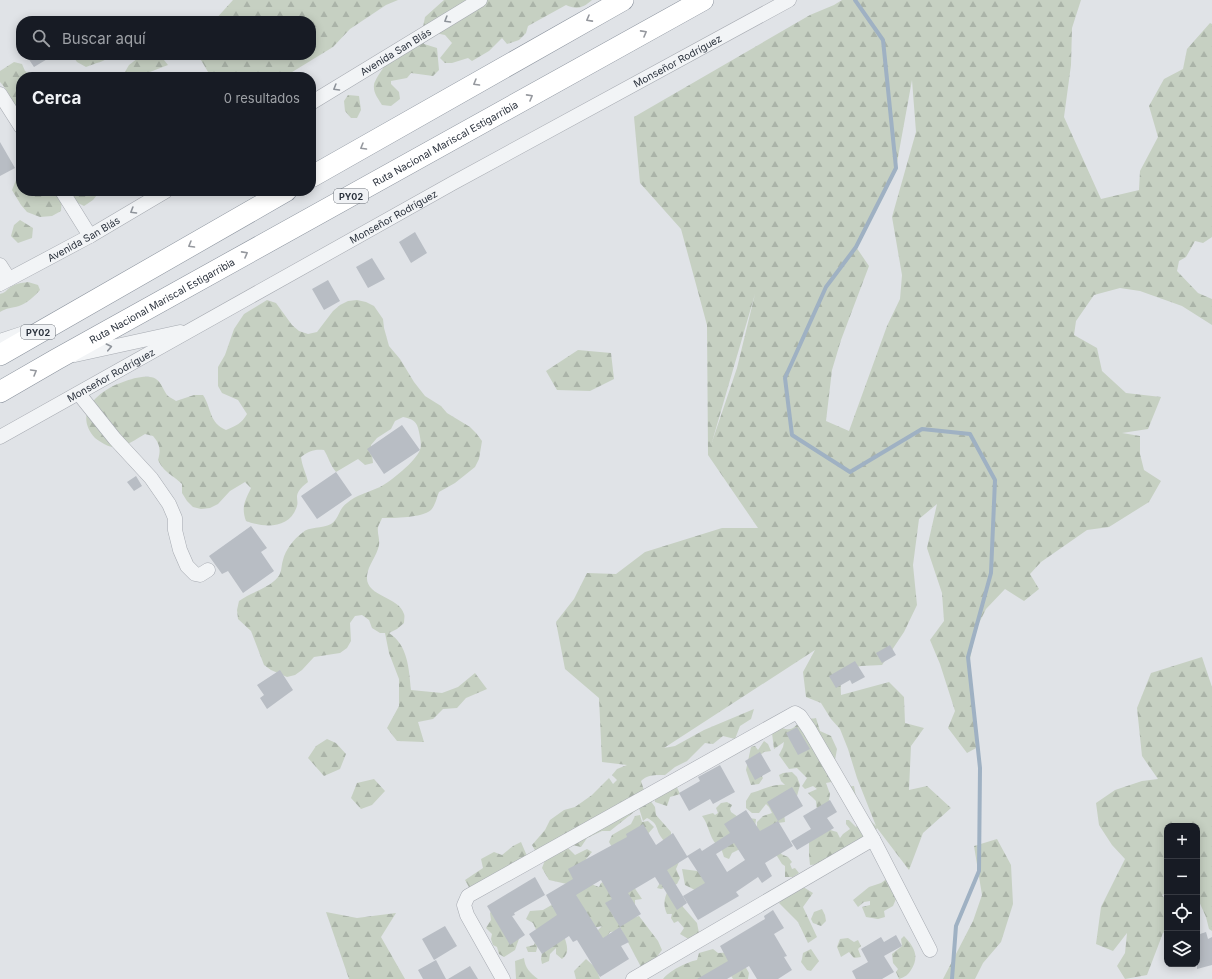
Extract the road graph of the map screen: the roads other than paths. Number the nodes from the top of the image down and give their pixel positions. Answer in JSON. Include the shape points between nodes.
{"nodes":[{"id":1,"x":480,"y":0,"type":"edge"},
{"id":2,"x":623,"y":0,"type":"edge"},
{"id":3,"x":703,"y":0,"type":"edge"},
{"id":4,"x":789,"y":0,"type":"edge"},
{"id":5,"x":0,"y":94,"type":"edge"},
{"id":6,"x":316,"y":100,"type":"edge"},
{"id":7,"x":16,"y":119,"type":"edge"},
{"id":8,"x":316,"y":174,"type":"edge"},
{"id":9,"x":65,"y":196,"type":"edge"},
{"id":10,"x":158,"y":196,"type":"edge"},
{"id":11,"x":277,"y":196,"type":"edge"},
{"id":12,"x":90,"y":236,"type":"junction"},
{"id":13,"x":0,"y":265,"type":"edge"},
{"id":14,"x":4,"y":282,"type":"edge"},
{"id":15,"x":51,"y":324,"type":"junction"},
{"id":16,"x":194,"y":329,"type":"junction"},
{"id":17,"x":0,"y":341,"type":"edge"},
{"id":18,"x":0,"y":355,"type":"edge"},
{"id":19,"x":57,"y":359,"type":"junction"},
{"id":20,"x":0,"y":392,"type":"edge"},
{"id":21,"x":79,"y":394,"type":"junction"},
{"id":22,"x":0,"y":437,"type":"edge"},
{"id":23,"x":208,"y":570,"type":"dead end"},
{"id":24,"x":873,"y":839,"type":"junction"},
{"id":25,"x":930,"y":950,"type":"dead end"},
{"id":26,"x":503,"y":979,"type":"edge"},
{"id":27,"x":633,"y":979,"type":"edge"}],
"edges":[{"from":1,"to":6,"type":"street","name":"Avenida San Blás","one_way":true},
{"from":2,"to":8,"type":"highway","one_way":true},
{"from":19,"to":3,"type":"highway","name":"Ruta Nacional Mariscal Estigarribia","number":"PY02","one_way":true},
{"from":4,"to":16,"type":"street","name":"Monseñor Rodríguez","via":[[453,183]]},
{"from":5,"to":7,"type":"street"},
{"from":9,"to":12,"type":"street"},
{"from":10,"to":12,"type":"street","name":"Avenida San Blás","one_way":true},
{"from":11,"to":15,"type":"highway","number":"PY02","one_way":true},
{"from":12,"to":14,"type":"street","name":"Avenida San Blás"},
{"from":13,"to":14,"type":"street"},
{"from":15,"to":17,"type":"street"},
{"from":15,"to":18,"type":"highway","number":"PY02"},
{"from":19,"to":16,"type":"street","one_way":true},
{"from":16,"to":21,"type":"street","name":"Monseñor Rodríguez"},
{"from":20,"to":19,"type":"highway","name":"Ruta Nacional Mariscal Estigarribia","number":"PY02","one_way":true},
{"from":21,"to":22,"type":"street","name":"Monseñor Rodríguez"},
{"from":21,"to":23,"type":"street","via":[[151,478],[169,504],[175,518],[180,550],[187,566],[195,574],[200,575]]},
{"from":24,"to":25,"type":"street"},
{"from":24,"to":26,"type":"street","via":[[809,729],[800,716],[793,714],[468,896],[464,905],[467,915]]},
{"from":24,"to":27,"type":"street"}]}
